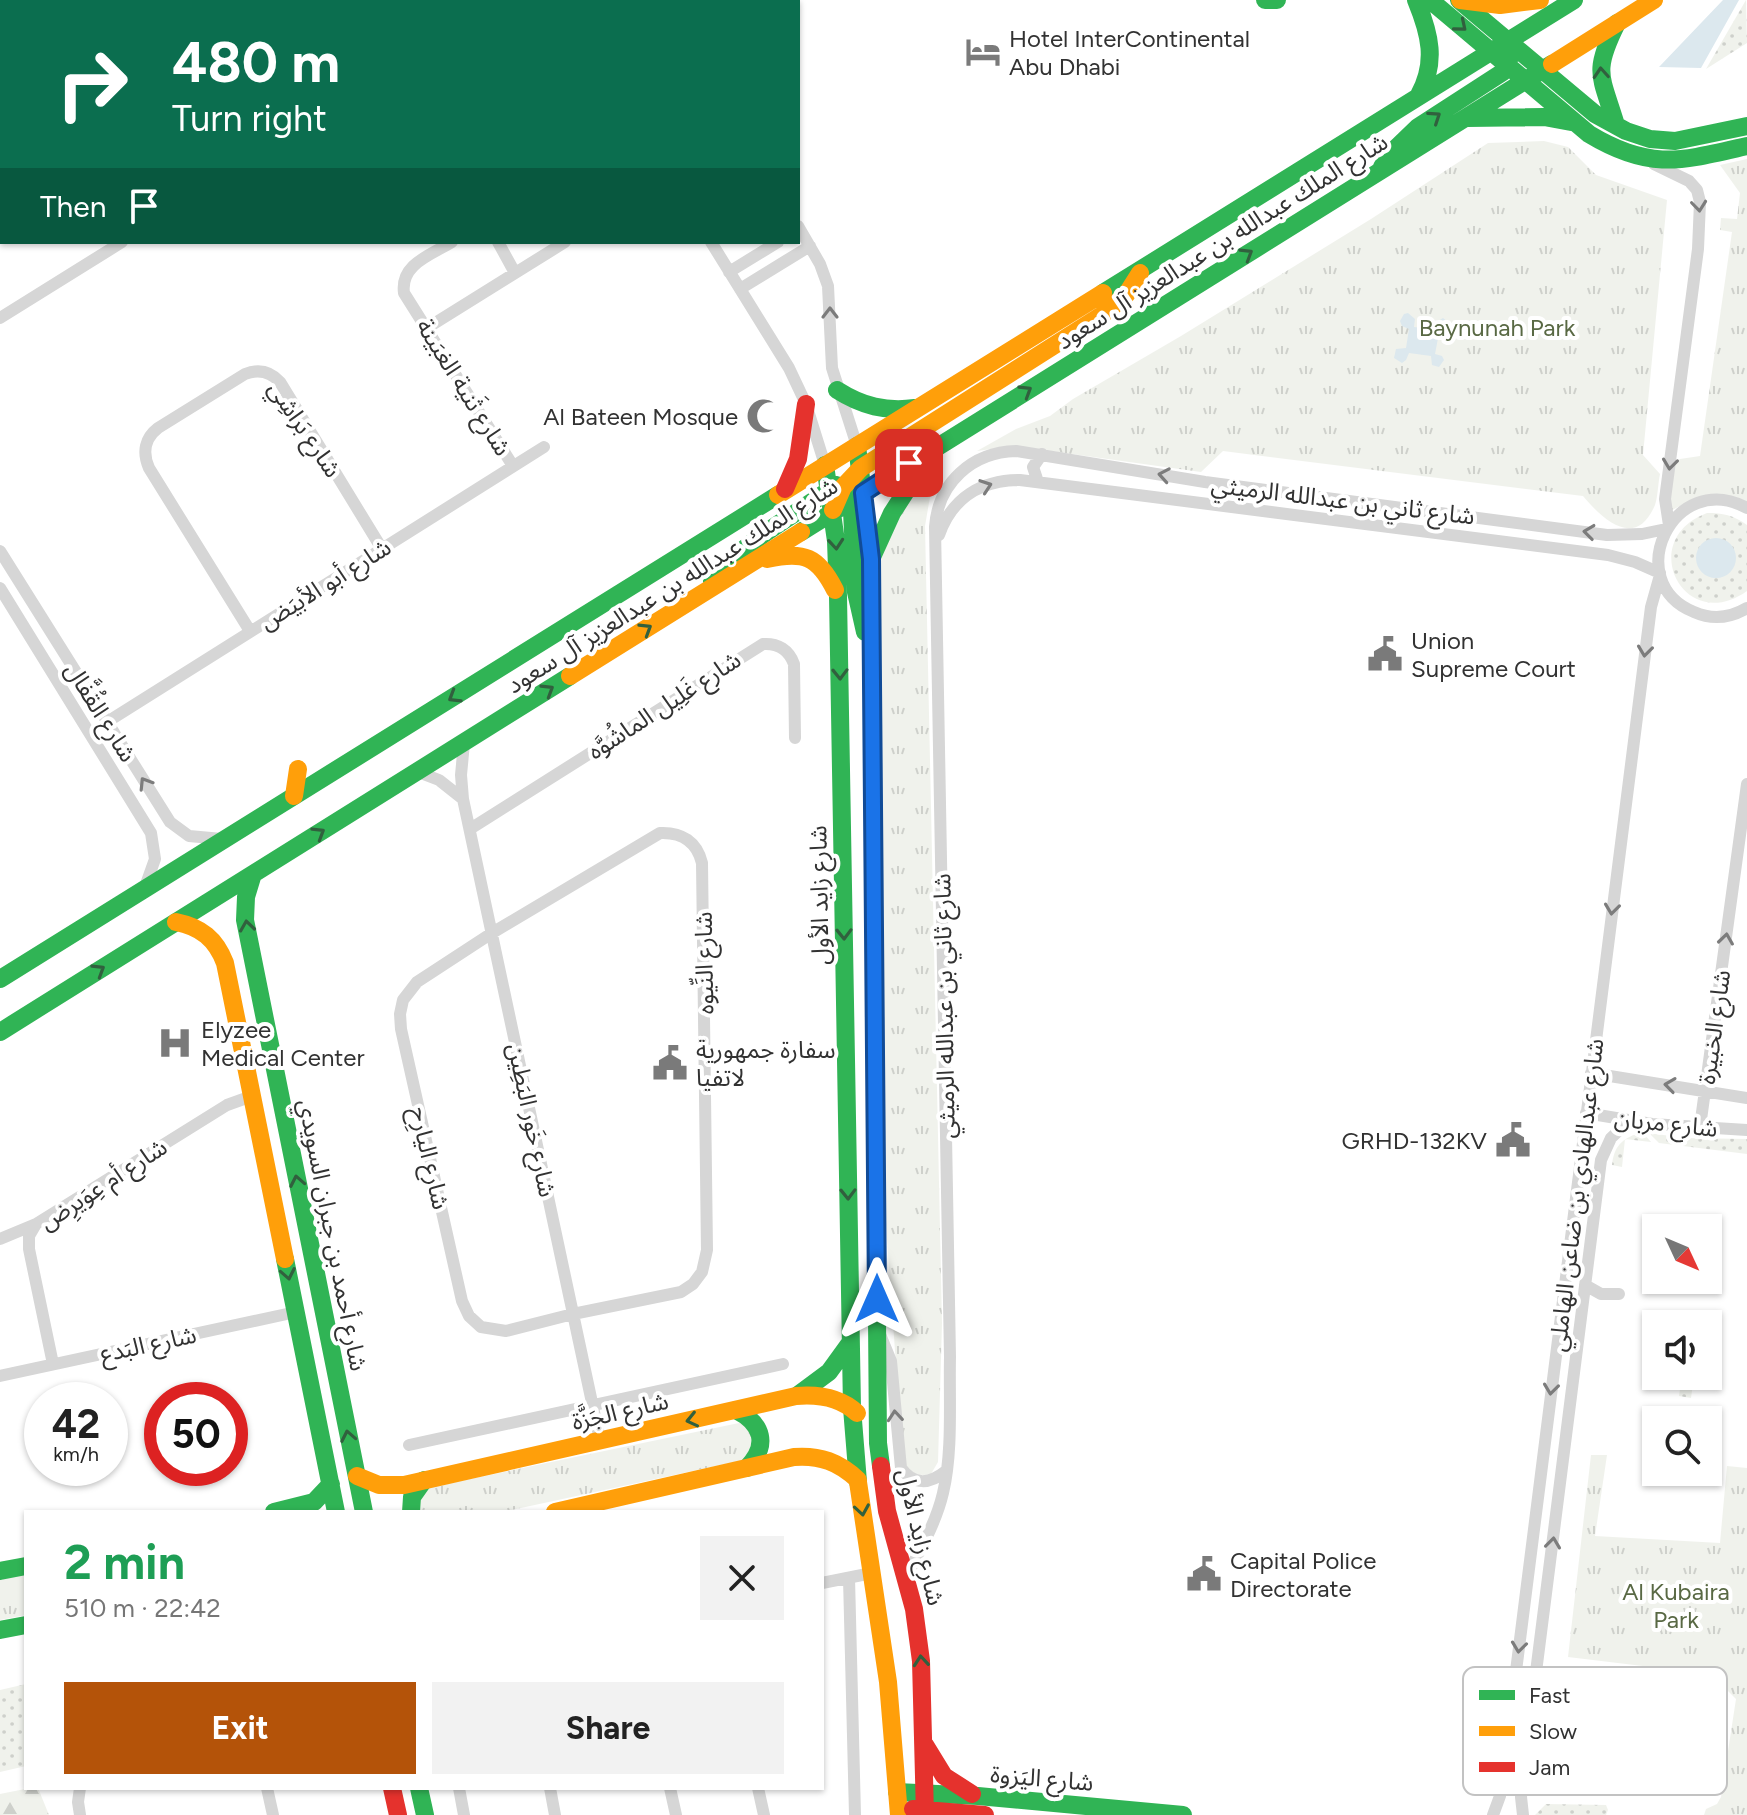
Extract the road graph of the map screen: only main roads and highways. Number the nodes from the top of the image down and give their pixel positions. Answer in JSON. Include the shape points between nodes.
{"nodes":[{"id":1,"x":1265,"y":0,"type":"edge"},
{"id":2,"x":1277,"y":0,"type":"edge"},
{"id":3,"x":1416,"y":0,"type":"edge"},
{"id":4,"x":1430,"y":0,"type":"edge"},
{"id":5,"x":1459,"y":0,"type":"edge"},
{"id":6,"x":1540,"y":0,"type":"edge"},
{"id":7,"x":1654,"y":0,"type":"edge"},
{"id":8,"x":1562,"y":2,"type":"edge"},
{"id":9,"x":1618,"y":22,"type":"junction"},
{"id":10,"x":1508,"y":41,"type":"junction"},
{"id":11,"x":1491,"y":52,"type":"junction"},
{"id":12,"x":1508,"y":66,"type":"junction"},
{"id":13,"x":1541,"y":69,"type":"junction"},
{"id":14,"x":1525,"y":80,"type":"junction"},
{"id":15,"x":1415,"y":100,"type":"junction"},
{"id":16,"x":1467,"y":118,"type":"junction"},
{"id":17,"x":1579,"y":125,"type":"junction"},
{"id":18,"x":1616,"y":125,"type":"junction"},
{"id":19,"x":1747,"y":126,"type":"edge"},
{"id":20,"x":1747,"y":146,"type":"edge"},
{"id":21,"x":1381,"y":171,"type":"junction"},
{"id":22,"x":1141,"y":270,"type":"junction"},
{"id":23,"x":837,"y":390,"type":"road end"},
{"id":24,"x":806,"y":404,"type":"road end"},
{"id":25,"x":922,"y":407,"type":"junction"},
{"id":26,"x":857,"y":446,"type":"junction"},
{"id":27,"x":935,"y":446,"type":"junction"},
{"id":28,"x":825,"y":465,"type":"junction"},
{"id":29,"x":851,"y":475,"type":"junction"},
{"id":30,"x":829,"y":491,"type":"junction"},
{"id":31,"x":782,"y":493,"type":"junction"},
{"id":32,"x":858,"y":496,"type":"junction"},
{"id":33,"x":832,"y":513,"type":"junction"},
{"id":34,"x":871,"y":559,"type":"junction"},
{"id":35,"x":751,"y":563,"type":"junction"},
{"id":36,"x":707,"y":591,"type":"junction"},
{"id":37,"x":838,"y":596,"type":"junction"},
{"id":38,"x":870,"y":646,"type":"junction"},
{"id":39,"x":298,"y":769,"type":"dead end"},
{"id":40,"x":294,"y":796,"type":"junction"},
{"id":41,"x":253,"y":874,"type":"junction"},
{"id":42,"x":176,"y":922,"type":"junction"},
{"id":43,"x":0,"y":979,"type":"edge"},
{"id":44,"x":0,"y":1032,"type":"edge"},
{"id":45,"x":850,"y":1343,"type":"junction"},
{"id":46,"x":796,"y":1396,"type":"junction"},
{"id":47,"x":852,"y":1408,"type":"junction"},
{"id":48,"x":736,"y":1410,"type":"junction"},
{"id":49,"x":878,"y":1443,"type":"junction"},
{"id":50,"x":747,"y":1468,"type":"junction"},
{"id":51,"x":357,"y":1476,"type":"junction"},
{"id":52,"x":424,"y":1480,"type":"junction"},
{"id":53,"x":858,"y":1480,"type":"junction"},
{"id":54,"x":331,"y":1484,"type":"junction"},
{"id":55,"x":621,"y":1504,"type":"edge"},
{"id":56,"x":597,"y":1508,"type":"edge"},
{"id":57,"x":284,"y":1510,"type":"edge"},
{"id":58,"x":336,"y":1510,"type":"edge"},
{"id":59,"x":364,"y":1510,"type":"edge"},
{"id":60,"x":411,"y":1510,"type":"edge"},
{"id":61,"x":576,"y":1510,"type":"edge"},
{"id":62,"x":24,"y":1558,"type":"edge"},
{"id":63,"x":0,"y":1571,"type":"edge"},
{"id":64,"x":24,"y":1625,"type":"edge"},
{"id":65,"x":0,"y":1630,"type":"edge"},
{"id":66,"x":923,"y":1739,"type":"junction"},
{"id":67,"x":392,"y":1790,"type":"edge"},
{"id":68,"x":419,"y":1790,"type":"edge"},
{"id":69,"x":898,"y":1805,"type":"edge"},
{"id":70,"x":925,"y":1806,"type":"edge"},
{"id":71,"x":977,"y":1809,"type":"edge"},
{"id":72,"x":424,"y":1813,"type":"edge"},
{"id":73,"x":398,"y":1815,"type":"edge"},
{"id":74,"x":985,"y":1815,"type":"edge"},
{"id":75,"x":1183,"y":1815,"type":"edge"}],
"edges":[{"from":1,"to":2,"type":"main road"},
{"from":3,"to":15,"type":"main road","via":[[1433,51],[1429,76]]},
{"from":4,"to":11,"type":"main road","one_way":true},
{"from":5,"to":6,"type":"main road","via":[[1500,5]]},
{"from":5,"to":10,"type":"main road"},
{"from":7,"to":9,"type":"main road","name":"شارع الملك عبدالله بن عبدالعزيز آل سعود"},
{"from":8,"to":10,"type":"main road","name":"شارع الملك عبدالله بن عبدالعزيز آل سعود"},
{"from":9,"to":13,"type":"main road","name":"شارع الملك عبدالله بن عبدالعزيز آل سعود"},
{"from":18,"to":9,"type":"main road","one_way":true,"via":[[1599,65]]},
{"from":10,"to":11,"type":"main road","name":"شارع الملك عبدالله بن عبدالعزيز آل سعود"},
{"from":10,"to":12,"type":"main road"},
{"from":10,"to":13,"type":"main road"},
{"from":11,"to":12,"type":"main road"},
{"from":11,"to":15,"type":"main road","name":"شارع الملك عبدالله بن عبدالعزيز آل سعود"},
{"from":12,"to":14,"type":"main road"},
{"from":21,"to":12,"type":"main road","one_way":true,"via":[[1408,135]]},
{"from":13,"to":14,"type":"main road","name":"شارع الملك عبدالله بن عبدالعزيز آل سعود"},
{"from":13,"to":18,"type":"main road"},
{"from":14,"to":16,"type":"main road","name":"شارع الملك عبدالله بن عبدالعزيز آل سعود"},
{"from":14,"to":17,"type":"main road"},
{"from":15,"to":22,"type":"main road","name":"شارع الملك عبدالله بن عبدالعزيز آل سعود"},
{"from":16,"to":17,"type":"main road","via":[[1544,117]]},
{"from":16,"to":21,"type":"main road","name":"شارع الملك عبدالله بن عبدالعزيز آل سعود"},
{"from":17,"to":20,"type":"main road","via":[[1610,147],[1644,159],[1685,161]]},
{"from":18,"to":19,"type":"main road","via":[[1675,141]]},
{"from":27,"to":21,"type":"main road","name":"شارع الملك عبدالله بن عبدالعزيز آل سعود","one_way":true},
{"from":22,"to":25,"type":"main road","name":"شارع الملك عبدالله بن عبدالعزيز آل سعود"},
{"from":22,"to":29,"type":"main road","via":[[1110,309]]},
{"from":23,"to":25,"type":"main road","via":[[879,409]]},
{"from":24,"to":31,"type":"main road","via":[[798,460]]},
{"from":25,"to":26,"type":"main road","name":"شارع الملك عبدالله بن عبدالعزيز آل سعود"},
{"from":26,"to":28,"type":"main road","name":"شارع الملك عبدالله بن عبدالعزيز آل سعود"},
{"from":26,"to":29,"type":"main road","name":"شارع زايد الأول"},
{"from":27,"to":32,"type":"main road","name":"شارع الملك عبدالله بن عبدالعزيز آل سعود"},
{"from":27,"to":34,"type":"main road","via":[[892,513]]},
{"from":28,"to":29,"type":"main road"},
{"from":28,"to":30,"type":"main road","name":"شارع زايد الأول"},
{"from":28,"to":31,"type":"main road","name":"شارع الملك عبدالله بن عبدالعزيز آل سعود"},
{"from":29,"to":30,"type":"main road"},
{"from":29,"to":32,"type":"main road","name":"شارع زايد الأول"},
{"from":29,"to":33,"type":"main road"},
{"from":30,"to":33,"type":"main road","name":"شارع زايد الأول"},
{"from":30,"to":36,"type":"main road","via":[[733,557]]},
{"from":31,"to":40,"type":"main road","name":"شارع الملك عبدالله بن عبدالعزيز آل سعود","one_way":true},
{"from":32,"to":33,"type":"main road","name":"شارع الملك عبدالله بن عبدالعزيز آل سعود"},
{"from":32,"to":34,"type":"main road","name":"شارع زايد الأول"},
{"from":32,"to":38,"type":"main road","via":[[857,602]]},
{"from":33,"to":35,"type":"main road","name":"شارع الملك عبدالله بن عبدالعزيز آل سعود"},
{"from":33,"to":37,"type":"main road","name":"شارع زايد الأول","one_way":true},
{"from":34,"to":38,"type":"main road","name":"شارع زايد الأول"},
{"from":35,"to":36,"type":"main road","name":"شارع الملك عبدالله بن عبدالعزيز آل سعود"},
{"from":35,"to":37,"type":"main road","via":[[789,553],[805,555],[824,568]]},
{"from":41,"to":36,"type":"main road","name":"شارع الملك عبدالله بن عبدالعزيز آل سعود","one_way":true},
{"from":37,"to":45,"type":"main road","name":"شارع زايد الأول","one_way":true},
{"from":38,"to":49,"type":"main road","name":"شارع زايد الأول"},
{"from":39,"to":40,"type":"main road"},
{"from":40,"to":43,"type":"main road","name":"شارع الملك عبدالله بن عبدالعزيز آل سعود"},
{"from":41,"to":42,"type":"main road","name":"شارع الملك عبدالله بن عبدالعزيز آل سعود"},
{"from":51,"to":41,"type":"main road","name":"شارع أحمد بن جبران السويدي","one_way":true,"via":[[247,927],[246,897]]},
{"from":44,"to":42,"type":"main road","name":"شارع الملك عبدالله بن عبدالعزيز آل سعود","one_way":true},
{"from":42,"to":54,"type":"main road","name":"شارع أحمد بن جبران السويدي","one_way":true,"via":[[201,929],[223,956]]},
{"from":45,"to":46,"type":"main road","via":[[829,1372]]},
{"from":45,"to":47,"type":"main road","name":"شارع زايد الأول"},
{"from":46,"to":47,"type":"main road","name":"شارع الجَزَّة","via":[[825,1397]]},
{"from":46,"to":48,"type":"main road","name":"شارع الجَزَّة"},
{"from":47,"to":49,"type":"main road"},
{"from":47,"to":53,"type":"main road","name":"شارع زايد الأول"},
{"from":48,"to":50,"type":"main road","via":[[754,1420],[761,1439],[760,1452]]},
{"from":48,"to":52,"type":"main road","name":"شارع الجَزَّة","one_way":true},
{"from":66,"to":49,"type":"main road","name":"شارع زايد الأول","one_way":true,"via":[[914,1609],[887,1511]]},
{"from":50,"to":53,"type":"main road","via":[[817,1456]]},
{"from":50,"to":55,"type":"main road"},
{"from":51,"to":52,"type":"main road","name":"شارع الجَزَّة","via":[[387,1486]]},
{"from":51,"to":59,"type":"main road","name":"شارع أحمد بن جبران السويدي"},
{"from":52,"to":60,"type":"main road","via":[[412,1497]]},
{"from":53,"to":69,"type":"main road","name":"شارع زايد الأول","one_way":true,"via":[[888,1682]]},
{"from":54,"to":57,"type":"main road","via":[[314,1502]]},
{"from":54,"to":58,"type":"main road","name":"شارع أحمد بن جبران السويدي"},
{"from":55,"to":56,"type":"main road"},
{"from":56,"to":61,"type":"main road"},
{"from":62,"to":63,"type":"main road"},
{"from":64,"to":65,"type":"main road"},
{"from":66,"to":70,"type":"main road","name":"شارع زايد الأول"},
{"from":66,"to":71,"type":"main road","via":[[944,1776]]},
{"from":67,"to":73,"type":"main road"},
{"from":68,"to":72,"type":"main road"},
{"from":69,"to":70,"type":"main road","name":"شارع اليَزوة"},
{"from":70,"to":71,"type":"main road","name":"شارع اليَزوة"},
{"from":71,"to":74,"type":"main road","name":"شارع اليَزوة"},
{"from":71,"to":75,"type":"main road","name":"شارع اليَزوة"},
{"from":72,"to":73,"type":"main road","via":[[410,1809]]}]}
